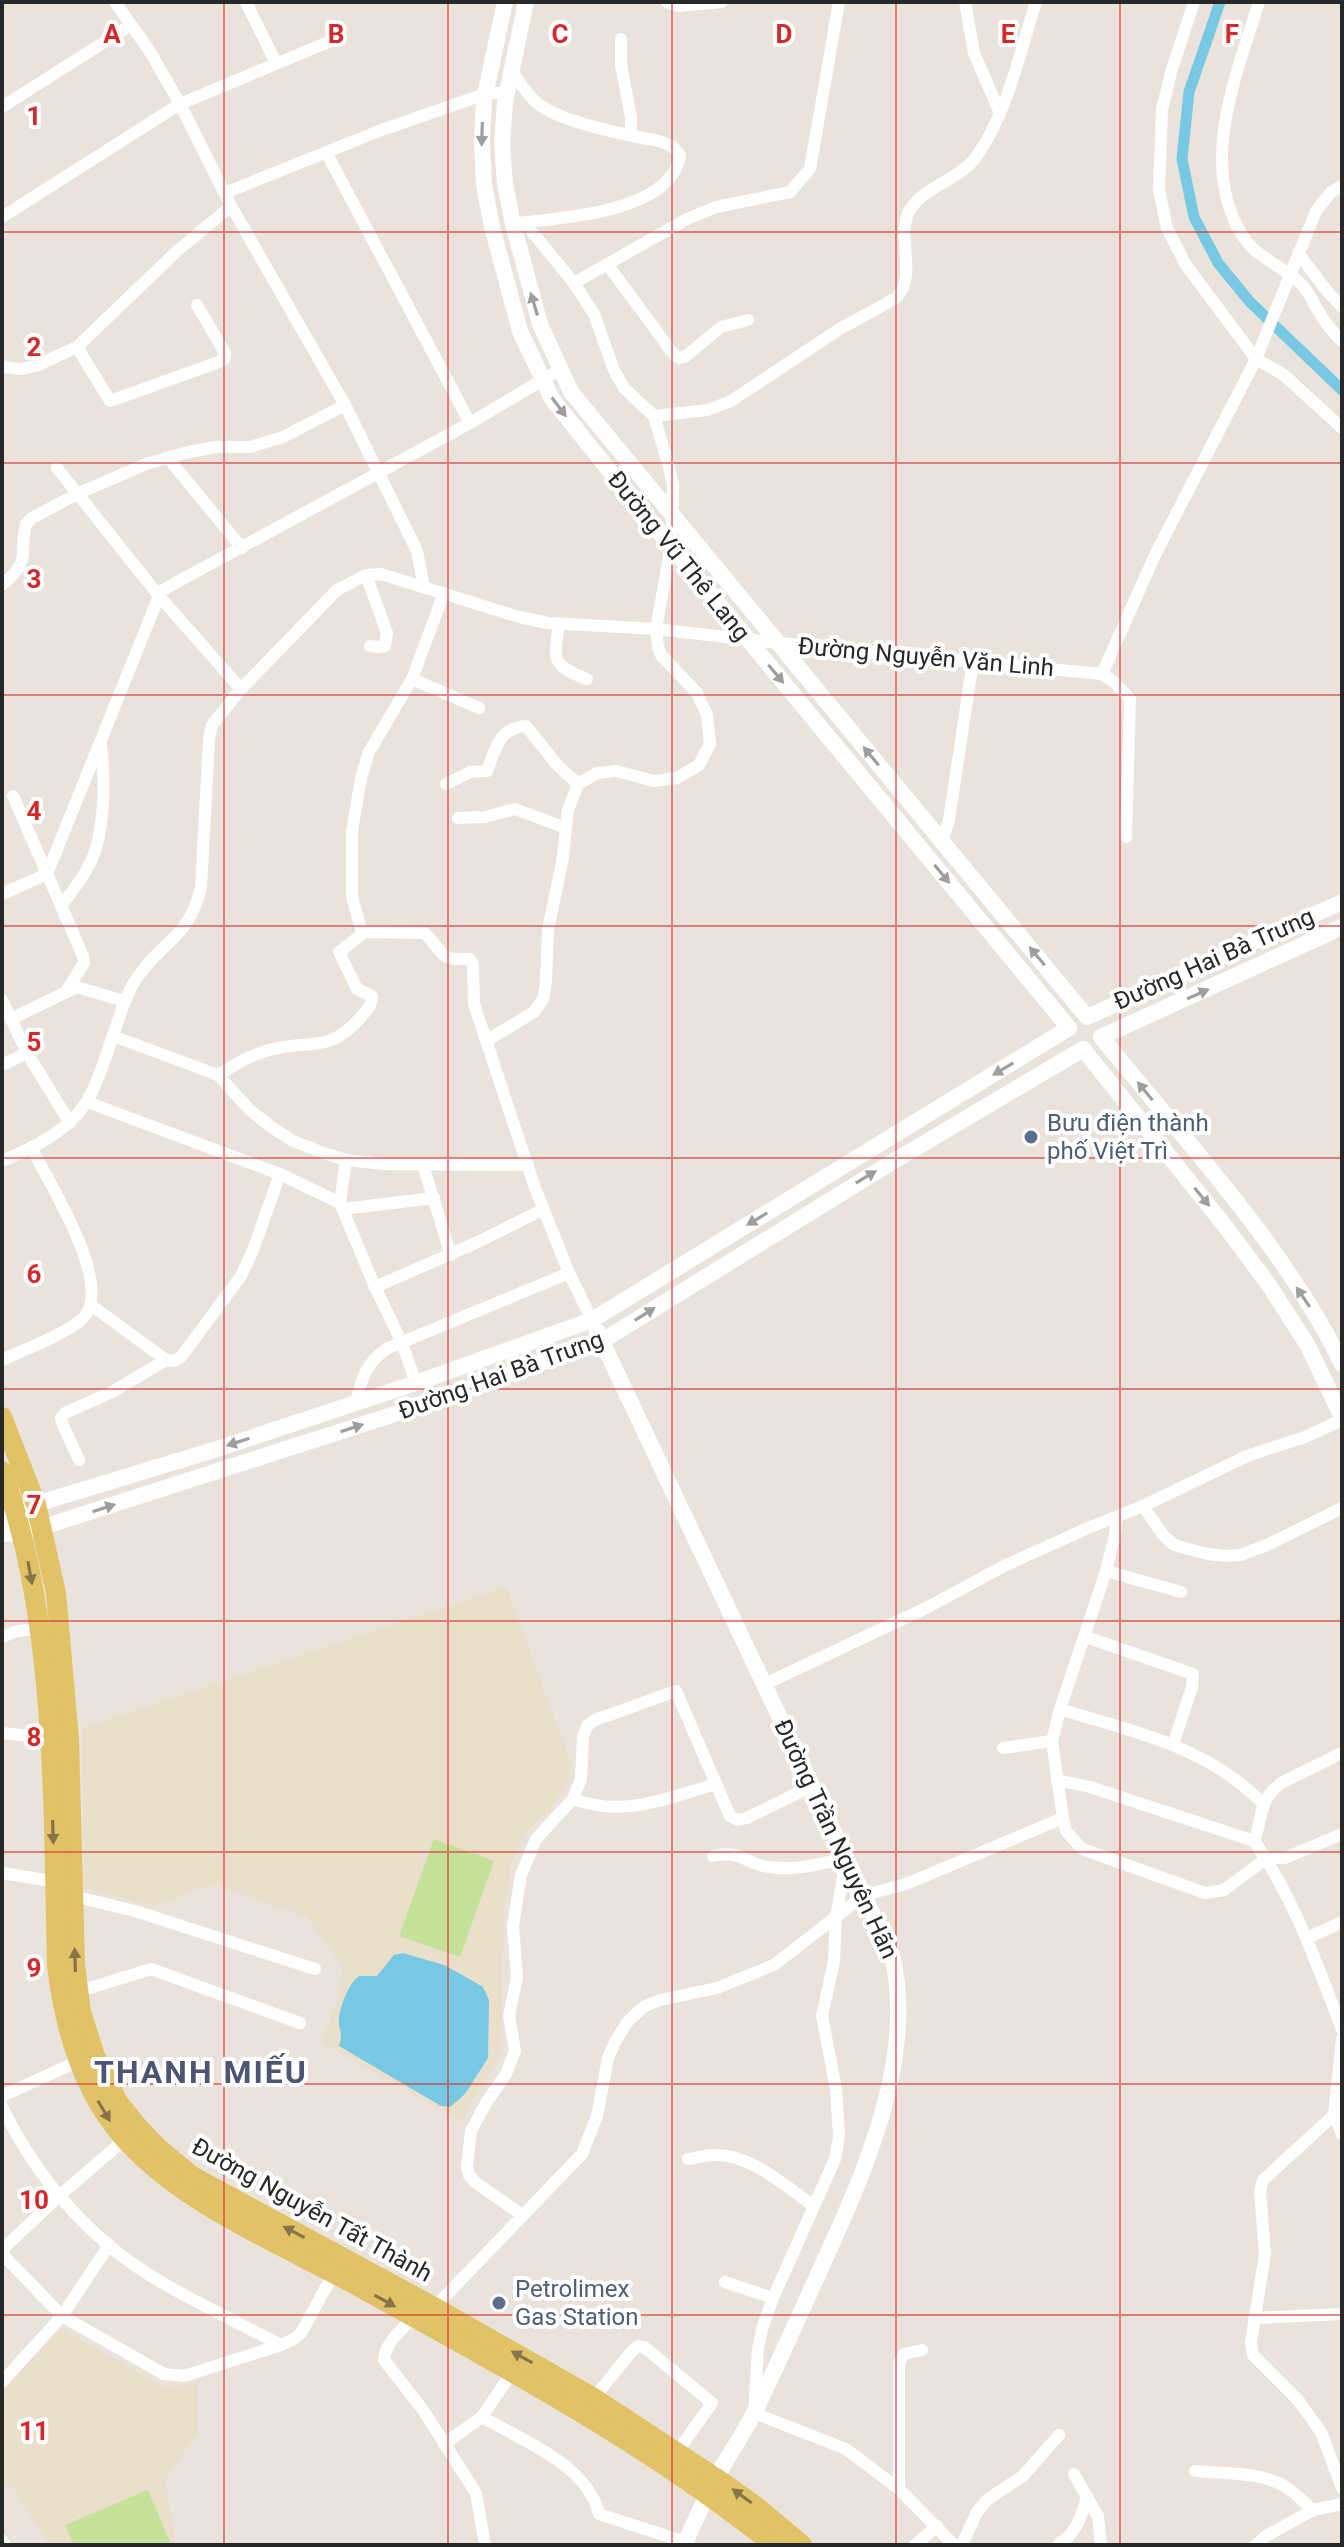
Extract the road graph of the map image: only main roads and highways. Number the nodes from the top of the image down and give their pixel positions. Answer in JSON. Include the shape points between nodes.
{"nodes":[{"id":1,"x":2,"y":1417,"type":"edge"},
{"id":2,"x":2,"y":1471,"type":"edge"},
{"id":3,"x":9,"y":1517,"type":"edge"},
{"id":4,"x":12,"y":1534,"type":"edge"},
{"id":5,"x":67,"y":1887,"type":"junction"},
{"id":6,"x":132,"y":2134,"type":"junction"},
{"id":7,"x":424,"y":2316,"type":"junction"},
{"id":8,"x":711,"y":2487,"type":"junction"},
{"id":9,"x":774,"y":2545,"type":"edge"},
{"id":10,"x":802,"y":2545,"type":"edge"}],
"edges":[{"from":1,"to":5,"type":"main road","name":"Đường Nguyễn Tất Thành","via":[[36,1504],[56,1593],[69,1739]]},
{"from":2,"to":3,"type":"main road","name":"Đường Nguyễn Tất Thành"},
{"from":3,"to":4,"type":"main road","name":"Đường Nguyễn Tất Thành"},
{"from":4,"to":5,"type":"main road","name":"Đường Nguyễn Tất Thành","one_way":true,"via":[[38,1629]]},
{"from":6,"to":5,"type":"main road","name":"Đường Nguyễn Tất Thành","one_way":true,"via":[[95,2056],[77,1992]]},
{"from":5,"to":6,"type":"main road","name":"Đường Nguyễn Tất Thành","one_way":true,"via":[[60,1994],[79,2061],[102,2108]]},
{"from":6,"to":7,"type":"main road","name":"Đường Nguyễn Tất Thành","via":[[163,2176],[203,2204],[338,2265]]},
{"from":7,"to":8,"type":"main road","name":"Đường Nguyễn Tất Thành"},
{"from":8,"to":7,"type":"main road","name":"Đường Nguyễn Tất Thành","one_way":true,"via":[[677,2452],[594,2398]]},
{"from":8,"to":9,"type":"main road","name":"Đường Nguyễn Tất Thành"},
{"from":10,"to":8,"type":"main road","name":"Đường Nguyễn Tất Thành","one_way":true,"via":[[757,2507]]}]}
